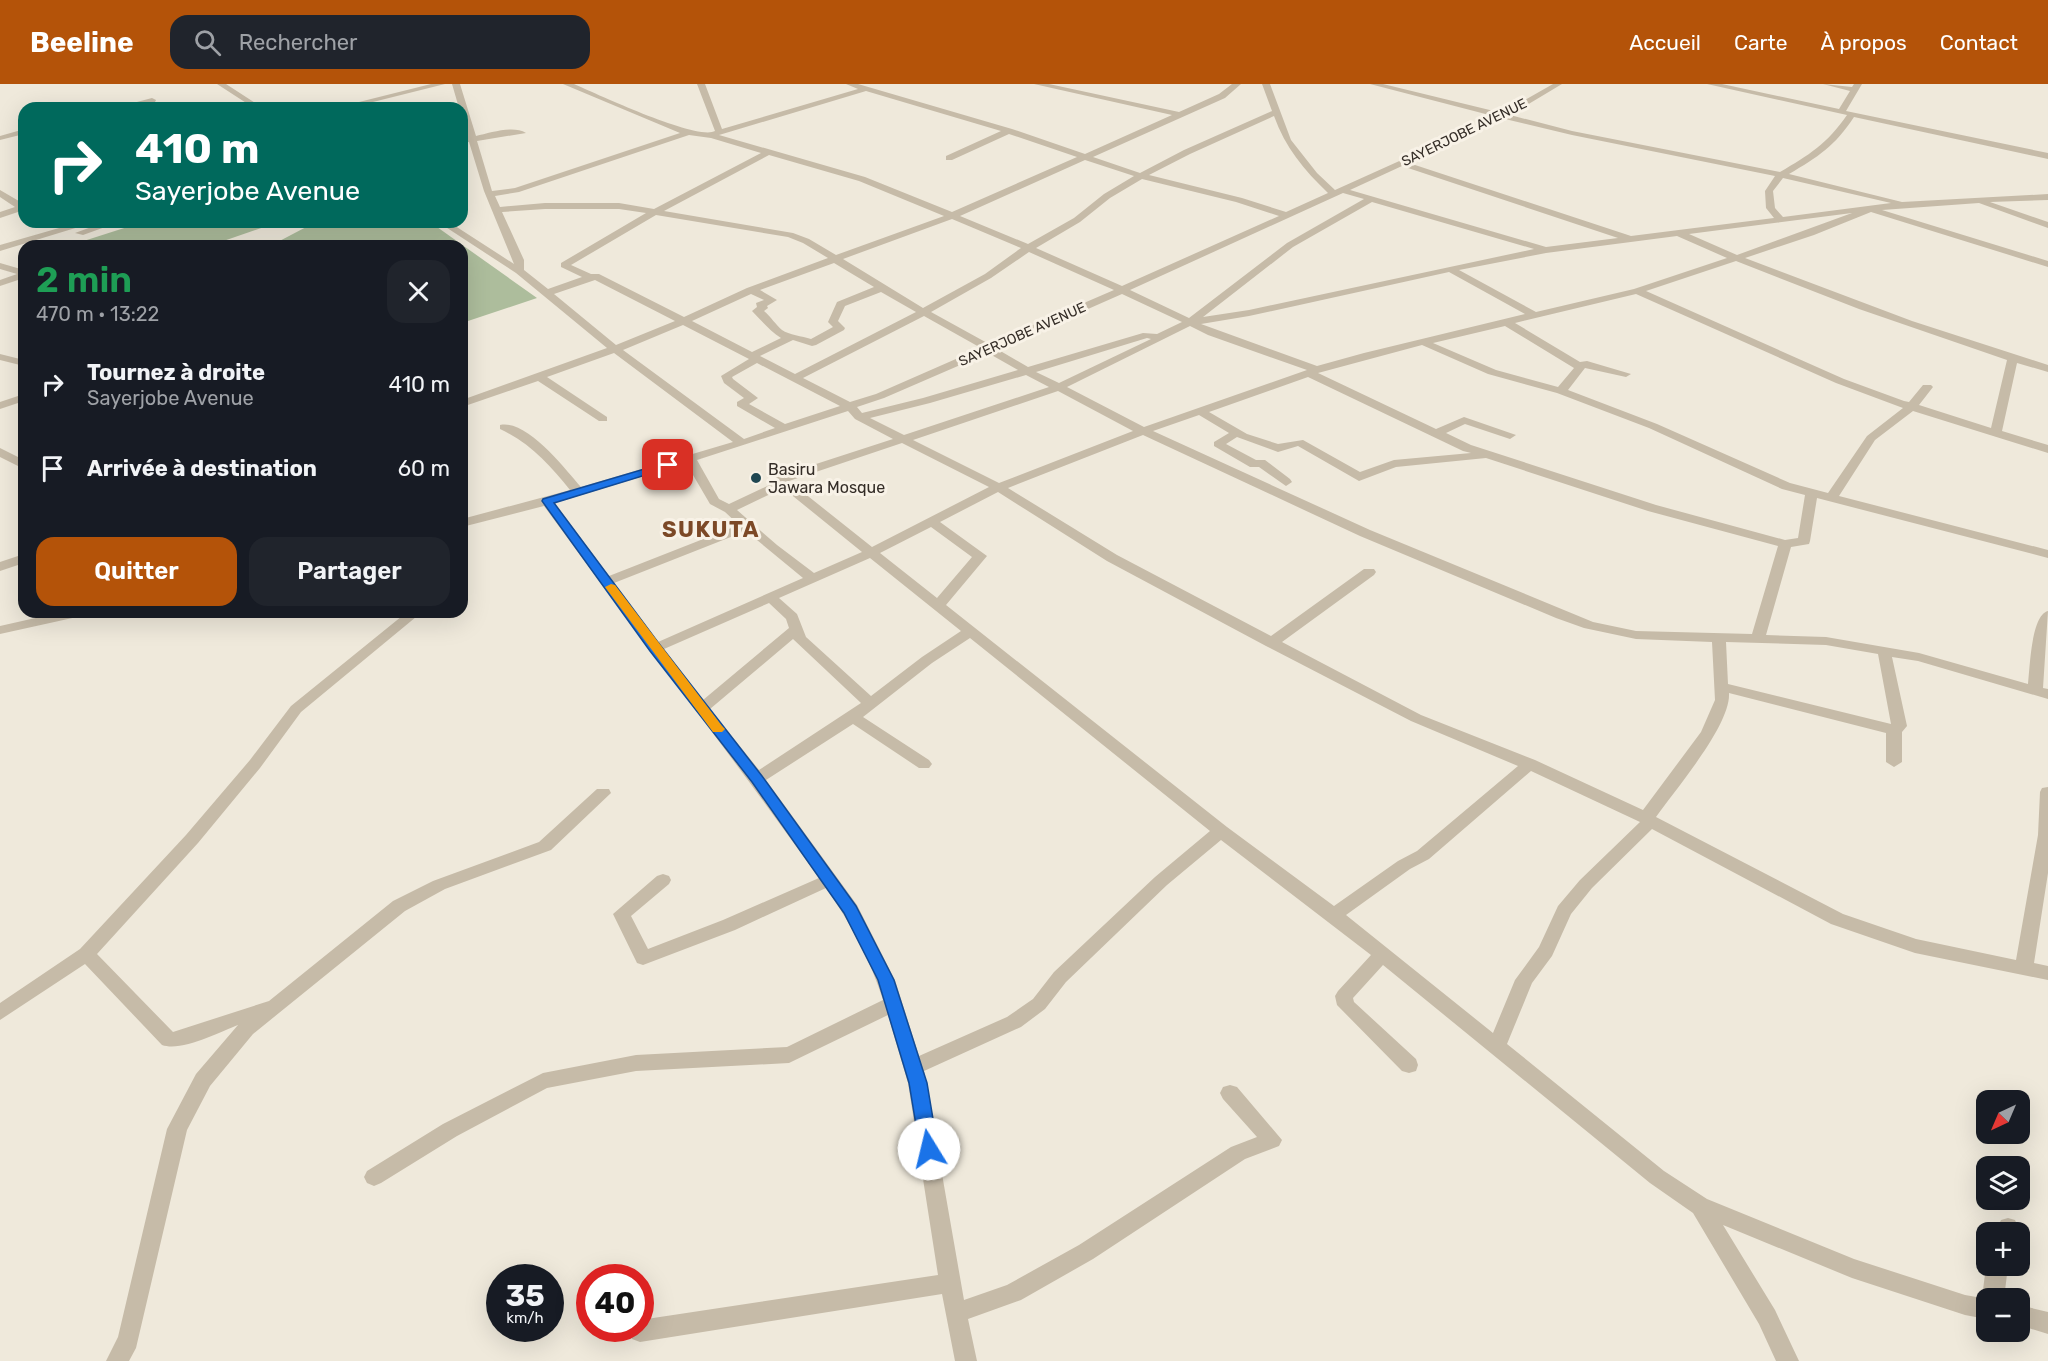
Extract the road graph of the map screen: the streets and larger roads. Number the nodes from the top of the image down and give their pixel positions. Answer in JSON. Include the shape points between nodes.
{"nodes":[{"id":1,"x":221,"y":84,"type":"edge"},
{"id":2,"x":441,"y":84,"type":"edge"},
{"id":3,"x":456,"y":84,"type":"edge"},
{"id":4,"x":567,"y":84,"type":"edge"},
{"id":5,"x":701,"y":84,"type":"edge"},
{"id":6,"x":850,"y":84,"type":"edge"},
{"id":7,"x":884,"y":84,"type":"edge"},
{"id":8,"x":1038,"y":84,"type":"edge"},
{"id":9,"x":1237,"y":84,"type":"edge"},
{"id":10,"x":1266,"y":84,"type":"edge"},
{"id":11,"x":1374,"y":84,"type":"edge"},
{"id":12,"x":1558,"y":84,"type":"edge"},
{"id":13,"x":1712,"y":84,"type":"edge"},
{"id":14,"x":1827,"y":84,"type":"edge"},
{"id":15,"x":1856,"y":87,"type":"edge"},
{"id":16,"x":867,"y":89,"type":"junction"},
{"id":17,"x":152,"y":100,"type":"dead end"},
{"id":18,"x":144,"y":102,"type":"edge"},
{"id":19,"x":250,"y":102,"type":"edge"},
{"id":20,"x":364,"y":102,"type":"edge"},
{"id":21,"x":462,"y":102,"type":"edge"},
{"id":22,"x":1842,"y":111,"type":"junction"},
{"id":23,"x":1276,"y":112,"type":"junction"},
{"id":24,"x":1177,"y":114,"type":"junction"},
{"id":25,"x":1852,"y":114,"type":"junction"},
{"id":26,"x":1505,"y":115,"type":"junction"},
{"id":27,"x":468,"y":120,"type":"edge"},
{"id":28,"x":1009,"y":131,"type":"junction"},
{"id":29,"x":690,"y":132,"type":"junction"},
{"id":30,"x":522,"y":133,"type":"dead end"},
{"id":31,"x":18,"y":134,"type":"edge"},
{"id":32,"x":715,"y":134,"type":"junction"},
{"id":33,"x":0,"y":138,"type":"edge"},
{"id":34,"x":474,"y":138,"type":"junction"},
{"id":35,"x":468,"y":140,"type":"edge"},
{"id":36,"x":768,"y":152,"type":"junction"},
{"id":37,"x":2045,"y":154,"type":"edge"},
{"id":38,"x":950,"y":158,"type":"dead end"},
{"id":39,"x":1086,"y":158,"type":"junction"},
{"id":40,"x":1401,"y":163,"type":"junction"},
{"id":41,"x":1781,"y":175,"type":"junction"},
{"id":42,"x":1141,"y":176,"type":"junction"},
{"id":43,"x":1337,"y":192,"type":"junction"},
{"id":44,"x":0,"y":193,"type":"edge"},
{"id":45,"x":490,"y":194,"type":"junction"},
{"id":46,"x":2048,"y":197,"type":"edge"},
{"id":47,"x":1369,"y":200,"type":"junction"},
{"id":48,"x":1974,"y":200,"type":"junction"},
{"id":49,"x":18,"y":204,"type":"edge"},
{"id":50,"x":1904,"y":204,"type":"junction"},
{"id":51,"x":18,"y":209,"type":"edge"},
{"id":52,"x":1871,"y":209,"type":"junction"},
{"id":53,"x":497,"y":210,"type":"junction"},
{"id":54,"x":658,"y":212,"type":"junction"},
{"id":55,"x":0,"y":215,"type":"edge"},
{"id":56,"x":1286,"y":215,"type":"junction"},
{"id":57,"x":952,"y":216,"type":"junction"},
{"id":58,"x":1780,"y":219,"type":"junction"},
{"id":59,"x":2048,"y":225,"type":"edge"},
{"id":60,"x":71,"y":228,"type":"edge"},
{"id":61,"x":95,"y":228,"type":"edge"},
{"id":62,"x":452,"y":228,"type":"edge"},
{"id":63,"x":1680,"y":234,"type":"junction"},
{"id":64,"x":32,"y":240,"type":"edge"},
{"id":65,"x":56,"y":240,"type":"edge"},
{"id":66,"x":1633,"y":240,"type":"junction"},
{"id":67,"x":18,"y":244,"type":"edge"},
{"id":68,"x":18,"y":247,"type":"edge"},
{"id":69,"x":1028,"y":249,"type":"junction"},
{"id":70,"x":0,"y":250,"type":"edge"},
{"id":71,"x":1546,"y":250,"type":"junction"},
{"id":72,"x":1737,"y":259,"type":"junction"},
{"id":73,"x":837,"y":260,"type":"junction"},
{"id":74,"x":2048,"y":264,"type":"edge"},
{"id":75,"x":0,"y":266,"type":"edge"},
{"id":76,"x":1450,"y":269,"type":"junction"},
{"id":77,"x":519,"y":271,"type":"junction"},
{"id":78,"x":18,"y":272,"type":"edge"},
{"id":79,"x":18,"y":276,"type":"edge"},
{"id":80,"x":591,"y":278,"type":"junction"},
{"id":81,"x":0,"y":283,"type":"edge"},
{"id":82,"x":884,"y":287,"type":"junction"},
{"id":83,"x":751,"y":290,"type":"junction"},
{"id":84,"x":1122,"y":290,"type":"junction"},
{"id":85,"x":1637,"y":291,"type":"junction"},
{"id":86,"x":547,"y":293,"type":"junction"},
{"id":87,"x":924,"y":312,"type":"junction"},
{"id":88,"x":1533,"y":315,"type":"junction"},
{"id":89,"x":684,"y":321,"type":"junction"},
{"id":90,"x":1189,"y":322,"type":"junction"},
{"id":91,"x":1506,"y":322,"type":"junction"},
{"id":92,"x":1158,"y":337,"type":"junction"},
{"id":93,"x":789,"y":338,"type":"junction"},
{"id":94,"x":820,"y":339,"type":"junction"},
{"id":95,"x":1423,"y":342,"type":"junction"},
{"id":96,"x":991,"y":348,"type":"junction"},
{"id":97,"x":615,"y":349,"type":"junction"},
{"id":98,"x":849,"y":351,"type":"junction"},
{"id":99,"x":0,"y":357,"type":"edge"},
{"id":100,"x":754,"y":357,"type":"junction"},
{"id":101,"x":2013,"y":358,"type":"junction"},
{"id":102,"x":18,"y":362,"type":"edge"},
{"id":103,"x":1578,"y":366,"type":"junction"},
{"id":104,"x":2048,"y":369,"type":"edge"},
{"id":105,"x":1027,"y":371,"type":"junction"},
{"id":106,"x":1313,"y":371,"type":"junction"},
{"id":107,"x":1626,"y":374,"type":"dead end"},
{"id":108,"x":538,"y":376,"type":"junction"},
{"id":109,"x":795,"y":378,"type":"junction"},
{"id":110,"x":1927,"y":387,"type":"dead end"},
{"id":111,"x":1057,"y":388,"type":"junction"},
{"id":112,"x":1561,"y":391,"type":"junction"},
{"id":113,"x":18,"y":399,"type":"edge"},
{"id":114,"x":468,"y":402,"type":"edge"},
{"id":115,"x":0,"y":406,"type":"edge"},
{"id":116,"x":1912,"y":406,"type":"junction"},
{"id":117,"x":1200,"y":411,"type":"junction"},
{"id":118,"x":855,"y":412,"type":"junction"},
{"id":119,"x":603,"y":419,"type":"dead end"},
{"id":120,"x":504,"y":427,"type":"dead end"},
{"id":121,"x":785,"y":429,"type":"junction"},
{"id":122,"x":1143,"y":431,"type":"junction"},
{"id":123,"x":1238,"y":432,"type":"junction"},
{"id":124,"x":1996,"y":432,"type":"junction"},
{"id":125,"x":1437,"y":433,"type":"junction"},
{"id":126,"x":1510,"y":435,"type":"dead end"},
{"id":127,"x":904,"y":441,"type":"junction"},
{"id":128,"x":742,"y":443,"type":"junction"},
{"id":129,"x":2048,"y":448,"type":"edge"},
{"id":130,"x":0,"y":452,"type":"edge"},
{"id":131,"x":1490,"y":455,"type":"junction"},
{"id":132,"x":690,"y":459,"type":"junction"},
{"id":133,"x":18,"y":462,"type":"edge"},
{"id":134,"x":1286,"y":482,"type":"dead end"},
{"id":135,"x":784,"y":483,"type":"junction"},
{"id":136,"x":998,"y":487,"type":"junction"},
{"id":137,"x":578,"y":492,"type":"junction"},
{"id":138,"x":1812,"y":492,"type":"junction"},
{"id":139,"x":1832,"y":498,"type":"junction"},
{"id":140,"x":547,"y":501,"type":"junction"},
{"id":141,"x":729,"y":510,"type":"junction"},
{"id":142,"x":931,"y":521,"type":"junction"},
{"id":143,"x":468,"y":522,"type":"edge"},
{"id":144,"x":748,"y":526,"type":"junction"},
{"id":145,"x":1785,"y":544,"type":"junction"},
{"id":146,"x":872,"y":552,"type":"junction"},
{"id":147,"x":2048,"y":554,"type":"edge"},
{"id":148,"x":18,"y":560,"type":"edge"},
{"id":149,"x":0,"y":567,"type":"edge"},
{"id":150,"x":1369,"y":572,"type":"dead end"},
{"id":151,"x":812,"y":578,"type":"junction"},
{"id":152,"x":607,"y":581,"type":"junction"},
{"id":153,"x":769,"y":596,"type":"junction"},
{"id":154,"x":937,"y":606,"type":"junction"},
{"id":155,"x":2048,"y":615,"type":"edge"},
{"id":156,"x":53,"y":618,"type":"edge"},
{"id":157,"x":408,"y":618,"type":"edge"},
{"id":158,"x":0,"y":630,"type":"edge"},
{"id":159,"x":796,"y":630,"type":"junction"},
{"id":160,"x":970,"y":632,"type":"junction"},
{"id":161,"x":1719,"y":639,"type":"junction"},
{"id":162,"x":1757,"y":640,"type":"junction"},
{"id":163,"x":1271,"y":643,"type":"junction"},
{"id":164,"x":655,"y":648,"type":"junction"},
{"id":165,"x":1884,"y":651,"type":"junction"},
{"id":166,"x":1722,"y":687,"type":"junction"},
{"id":167,"x":2042,"y":692,"type":"edge"},
{"id":168,"x":870,"y":704,"type":"junction"},
{"id":169,"x":701,"y":708,"type":"junction"},
{"id":170,"x":853,"y":717,"type":"junction"},
{"id":171,"x":1894,"y":730,"type":"junction"},
{"id":172,"x":1894,"y":762,"type":"dead end"},
{"id":173,"x":924,"y":764,"type":"dead end"},
{"id":174,"x":1530,"y":765,"type":"junction"},
{"id":175,"x":757,"y":779,"type":"junction"},
{"id":176,"x":2048,"y":792,"type":"edge"},
{"id":177,"x":603,"y":793,"type":"dead end"},
{"id":178,"x":1648,"y":820,"type":"junction"},
{"id":179,"x":1221,"y":831,"type":"junction"},
{"id":180,"x":663,"y":880,"type":"dead end"},
{"id":181,"x":829,"y":880,"type":"junction"},
{"id":182,"x":1334,"y":915,"type":"junction"},
{"id":183,"x":86,"y":954,"type":"junction"},
{"id":184,"x":1382,"y":954,"type":"junction"},
{"id":185,"x":2024,"y":967,"type":"junction"},
{"id":186,"x":2048,"y":973,"type":"edge"},
{"id":187,"x":280,"y":1002,"type":"junction"},
{"id":188,"x":893,"y":1004,"type":"junction"},
{"id":189,"x":0,"y":1013,"type":"edge"},
{"id":190,"x":1497,"y":1046,"type":"junction"},
{"id":191,"x":1409,"y":1065,"type":"dead end"},
{"id":192,"x":913,"y":1067,"type":"junction"},
{"id":193,"x":1230,"y":1093,"type":"dead end"},
{"id":194,"x":374,"y":1177,"type":"dead end"},
{"id":195,"x":1700,"y":1206,"type":"junction"},
{"id":196,"x":950,"y":1283,"type":"junction"},
{"id":197,"x":1976,"y":1307,"type":"edge"},
{"id":198,"x":956,"y":1313,"type":"junction"},
{"id":199,"x":2030,"y":1318,"type":"edge"},
{"id":200,"x":2048,"y":1323,"type":"edge"},
{"id":201,"x":654,"y":1329,"type":"edge"},
{"id":202,"x":117,"y":1361,"type":"edge"},
{"id":203,"x":966,"y":1361,"type":"edge"},
{"id":204,"x":1788,"y":1361,"type":"edge"}],
"edges":[{"from":1,"to":19,"type":"street"},
{"from":2,"to":20,"type":"street"},
{"from":3,"to":21,"type":"street"},
{"from":4,"to":29,"type":"street"},
{"from":5,"to":32,"type":"street"},
{"from":6,"to":16,"type":"street"},
{"from":7,"to":16,"type":"street"},
{"from":8,"to":24,"type":"street"},
{"from":9,"to":24,"type":"street","via":[[1222,96]]},
{"from":10,"to":23,"type":"street"},
{"from":11,"to":26,"type":"street"},
{"from":12,"to":26,"type":"street","name":"SAYERJOBE AVENUE"},
{"from":13,"to":22,"type":"street"},
{"from":14,"to":15,"type":"street"},
{"from":15,"to":22,"type":"street"},
{"from":16,"to":28,"type":"street"},
{"from":16,"to":32,"type":"street"},
{"from":17,"to":18,"type":"street"},
{"from":22,"to":25,"type":"street"},
{"from":23,"to":42,"type":"street"},
{"from":23,"to":43,"type":"street","via":[[1298,156]]},
{"from":24,"to":39,"type":"street"},
{"from":25,"to":37,"type":"street"},
{"from":25,"to":41,"type":"street","via":[[1819,153]]},
{"from":26,"to":40,"type":"street","name":"SAYERJOBE AVENUE"},
{"from":26,"to":41,"type":"street"},
{"from":27,"to":34,"type":"street"},
{"from":28,"to":38,"type":"street"},
{"from":28,"to":39,"type":"street"},
{"from":29,"to":32,"type":"street"},
{"from":29,"to":45,"type":"street","via":[[516,190]]},
{"from":30,"to":34,"type":"street"},
{"from":31,"to":33,"type":"street"},
{"from":32,"to":36,"type":"street"},
{"from":34,"to":35,"type":"street"},
{"from":34,"to":45,"type":"street"},
{"from":36,"to":54,"type":"street"},
{"from":36,"to":57,"type":"street","via":[[862,179]]},
{"from":39,"to":42,"type":"street"},
{"from":39,"to":57,"type":"street"},
{"from":40,"to":43,"type":"street","name":"SAYERJOBE AVENUE"},
{"from":40,"to":66,"type":"street"},
{"from":41,"to":50,"type":"street"},
{"from":41,"to":58,"type":"street","via":[[1769,191],[1771,208]]},
{"from":42,"to":56,"type":"street"},
{"from":42,"to":69,"type":"street"},
{"from":43,"to":47,"type":"street"},
{"from":43,"to":56,"type":"street","name":"SAYERJOBE AVENUE"},
{"from":44,"to":49,"type":"street"},
{"from":45,"to":53,"type":"street"},
{"from":46,"to":48,"type":"street"},
{"from":47,"to":71,"type":"street"},
{"from":47,"to":90,"type":"street","via":[[1290,245]]},
{"from":48,"to":50,"type":"street"},
{"from":48,"to":59,"type":"street"},
{"from":50,"to":52,"type":"street"},
{"from":51,"to":55,"type":"street"},
{"from":52,"to":58,"type":"street"},
{"from":52,"to":72,"type":"street"},
{"from":52,"to":74,"type":"street"},
{"from":53,"to":54,"type":"street","via":[[603,206]]},
{"from":53,"to":77,"type":"street","via":[[519,260]]},
{"from":54,"to":73,"type":"street","via":[[790,235]]},
{"from":54,"to":80,"type":"street","via":[[564,265]]},
{"from":56,"to":84,"type":"street","name":"SAYERJOBE AVENUE"},
{"from":57,"to":69,"type":"street"},
{"from":57,"to":73,"type":"street"},
{"from":58,"to":63,"type":"street"},
{"from":60,"to":64,"type":"street"},
{"from":61,"to":65,"type":"street"},
{"from":62,"to":77,"type":"street"},
{"from":63,"to":66,"type":"street"},
{"from":63,"to":72,"type":"street"},
{"from":66,"to":71,"type":"street"},
{"from":67,"to":70,"type":"street"},
{"from":68,"to":70,"type":"street"},
{"from":69,"to":84,"type":"street"},
{"from":69,"to":87,"type":"street"},
{"from":71,"to":76,"type":"street"},
{"from":72,"to":85,"type":"street"},
{"from":72,"to":101,"type":"street"},
{"from":73,"to":82,"type":"street"},
{"from":73,"to":83,"type":"street"},
{"from":75,"to":78,"type":"street"},
{"from":76,"to":88,"type":"street"},
{"from":76,"to":90,"type":"street","via":[[1249,313]]},
{"from":77,"to":86,"type":"street"},
{"from":79,"to":81,"type":"street"},
{"from":80,"to":86,"type":"street"},
{"from":80,"to":89,"type":"street","via":[[596,276]]},
{"from":82,"to":87,"type":"street"},
{"from":82,"to":94,"type":"street","via":[[841,304],[833,322],[840,328]]},
{"from":83,"to":89,"type":"street"},
{"from":83,"to":93,"type":"street","via":[[772,300],[760,305],[763,308],[757,311]]},
{"from":84,"to":90,"type":"street"},
{"from":84,"to":96,"type":"street","name":"SAYERJOBE AVENUE"},
{"from":85,"to":88,"type":"street"},
{"from":85,"to":116,"type":"street","via":[[1840,381]]},
{"from":86,"to":97,"type":"street"},
{"from":87,"to":96,"type":"street"},
{"from":87,"to":98,"type":"street"},
{"from":88,"to":91,"type":"street"},
{"from":89,"to":97,"type":"street"},
{"from":89,"to":100,"type":"street"},
{"from":90,"to":92,"type":"street"},
{"from":90,"to":106,"type":"street"},
{"from":91,"to":95,"type":"street"},
{"from":91,"to":103,"type":"street"},
{"from":92,"to":105,"type":"street","via":[[1147,335]]},
{"from":92,"to":111,"type":"street"},
{"from":93,"to":94,"type":"street","via":[[812,343]]},
{"from":93,"to":100,"type":"street"},
{"from":94,"to":98,"type":"street"},
{"from":95,"to":106,"type":"street"},
{"from":95,"to":112,"type":"street","via":[[1492,372]]},
{"from":96,"to":105,"type":"street"},
{"from":96,"to":118,"type":"street","name":"SAYERJOBE AVENUE"},
{"from":97,"to":108,"type":"street"},
{"from":97,"to":128,"type":"street"},
{"from":98,"to":109,"type":"street"},
{"from":99,"to":102,"type":"street"},
{"from":100,"to":109,"type":"street"},
{"from":100,"to":121,"type":"street","via":[[726,376],[728,381],[752,398],[741,405]]},
{"from":101,"to":104,"type":"street"},
{"from":101,"to":124,"type":"street"},
{"from":103,"to":107,"type":"street","via":[[1587,364]]},
{"from":103,"to":112,"type":"street"},
{"from":105,"to":111,"type":"street"},
{"from":105,"to":118,"type":"street","via":[[926,402]]},
{"from":106,"to":117,"type":"street"},
{"from":106,"to":125,"type":"street"},
{"from":108,"to":114,"type":"street"},
{"from":108,"to":119,"type":"street"},
{"from":109,"to":118,"type":"street"},
{"from":110,"to":116,"type":"street"},
{"from":111,"to":122,"type":"street"},
{"from":111,"to":127,"type":"street"},
{"from":112,"to":138,"type":"street","via":[[1653,426],[1786,486]]},
{"from":113,"to":115,"type":"street"},
{"from":116,"to":124,"type":"street"},
{"from":116,"to":139,"type":"street","via":[[1871,438]]},
{"from":117,"to":122,"type":"street"},
{"from":117,"to":123,"type":"street"},
{"from":118,"to":121,"type":"street","name":"SAYERJOBE AVENUE"},
{"from":118,"to":127,"type":"street"},
{"from":120,"to":137,"type":"street","via":[[542,448]]},
{"from":121,"to":128,"type":"street","name":"SAYERJOBE AVENUE"},
{"from":122,"to":136,"type":"street"},
{"from":122,"to":161,"type":"street","via":[[1365,533],[1561,615],[1636,635]]},
{"from":123,"to":131,"type":"street","via":[[1278,448],[1299,442],[1359,477],[1394,464]]},
{"from":123,"to":134,"type":"street","via":[[1218,444],[1254,464],[1261,463]]},
{"from":124,"to":129,"type":"street"},
{"from":125,"to":126,"type":"street","via":[[1464,420]]},
{"from":125,"to":131,"type":"street"},
{"from":127,"to":135,"type":"street","via":[[780,480]]},
{"from":127,"to":136,"type":"street"},
{"from":128,"to":132,"type":"street","name":"SAYERJOBE AVENUE"},
{"from":130,"to":133,"type":"street"},
{"from":131,"to":145,"type":"street","via":[[1652,508]]},
{"from":132,"to":137,"type":"street","name":"SAYERJOBE AVENUE"},
{"from":132,"to":141,"type":"street","via":[[714,501]]},
{"from":135,"to":141,"type":"street"},
{"from":135,"to":146,"type":"street"},
{"from":136,"to":142,"type":"street"},
{"from":136,"to":163,"type":"street","via":[[1112,558]]},
{"from":137,"to":140,"type":"street","name":"SAYERJOBE AVENUE"},
{"from":138,"to":139,"type":"street"},
{"from":138,"to":145,"type":"street","via":[[1804,541]]},
{"from":139,"to":147,"type":"street"},
{"from":140,"to":143,"type":"street","name":"SAYERJOBE AVENUE"},
{"from":140,"to":152,"type":"street"},
{"from":141,"to":144,"type":"street"},
{"from":142,"to":146,"type":"street"},
{"from":142,"to":154,"type":"street","via":[[980,556]]},
{"from":144,"to":151,"type":"street"},
{"from":144,"to":152,"type":"street"},
{"from":145,"to":162,"type":"street"},
{"from":146,"to":151,"type":"street"},
{"from":146,"to":154,"type":"street"},
{"from":148,"to":149,"type":"street"},
{"from":150,"to":163,"type":"street"},
{"from":151,"to":153,"type":"street"},
{"from":152,"to":164,"type":"street"},
{"from":153,"to":159,"type":"street","via":[[792,617]]},
{"from":153,"to":164,"type":"street"},
{"from":154,"to":160,"type":"street"},
{"from":155,"to":167,"type":"street","via":[[2042,634]]},
{"from":156,"to":158,"type":"street"},
{"from":157,"to":183,"type":"street","via":[[296,709],[199,831]]},
{"from":159,"to":168,"type":"street","via":[[800,639]]},
{"from":159,"to":169,"type":"street","via":[[728,691]]},
{"from":160,"to":168,"type":"street"},
{"from":160,"to":179,"type":"street"},
{"from":161,"to":162,"type":"street"},
{"from":161,"to":166,"type":"street"},
{"from":162,"to":165,"type":"street","via":[[1826,641]]},
{"from":163,"to":174,"type":"street","via":[[1416,718]]},
{"from":164,"to":169,"type":"street"},
{"from":165,"to":167,"type":"street"},
{"from":165,"to":171,"type":"street","via":[[1899,726]]},
{"from":166,"to":171,"type":"street"},
{"from":166,"to":178,"type":"street","via":[[1722,700],[1708,734]]},
{"from":168,"to":170,"type":"street"},
{"from":169,"to":175,"type":"street"},
{"from":170,"to":173,"type":"street"},
{"from":170,"to":175,"type":"street"},
{"from":171,"to":172,"type":"street"},
{"from":174,"to":178,"type":"street"},
{"from":174,"to":182,"type":"street","via":[[1423,855]]},
{"from":175,"to":181,"type":"street"},
{"from":176,"to":185,"type":"street","via":[[2046,835]]},
{"from":177,"to":187,"type":"street","via":[[545,846],[439,885],[399,906]]},
{"from":178,"to":185,"type":"street","via":[[1837,919],[1915,946]]},
{"from":178,"to":190,"type":"street","via":[[1563,911],[1546,951],[1524,981]]},
{"from":179,"to":182,"type":"street"},
{"from":179,"to":192,"type":"street","via":[[1161,881],[1060,977],[1039,1004],[1014,1022]]},
{"from":180,"to":181,"type":"street","via":[[622,914],[643,958],[729,926]]},
{"from":181,"to":188,"type":"street","via":[[850,910],[886,980]]},
{"from":182,"to":184,"type":"street"},
{"from":183,"to":187,"type":"street","via":[[169,1040]]},
{"from":183,"to":189,"type":"street"},
{"from":184,"to":190,"type":"street"},
{"from":184,"to":191,"type":"street","via":[[1344,996],[1346,1005]]},
{"from":185,"to":186,"type":"street"},
{"from":187,"to":202,"type":"street","via":[[246,1029],[203,1080],[177,1129],[128,1340]]},
{"from":188,"to":192,"type":"street"},
{"from":188,"to":194,"type":"street","via":[[789,1054],[636,1063],[543,1081],[450,1130]]},
{"from":190,"to":195,"type":"street","via":[[1657,1177]]},
{"from":192,"to":196,"type":"street"},
{"from":193,"to":198,"type":"street","via":[[1272,1140],[1238,1153],[1086,1252],[1013,1293]]},
{"from":195,"to":197,"type":"street","via":[[1852,1268]]},
{"from":195,"to":204,"type":"street","via":[[1767,1317]]},
{"from":196,"to":198,"type":"street"},
{"from":196,"to":201,"type":"street"},
{"from":198,"to":203,"type":"street"},
{"from":199,"to":200,"type":"street"}]}
